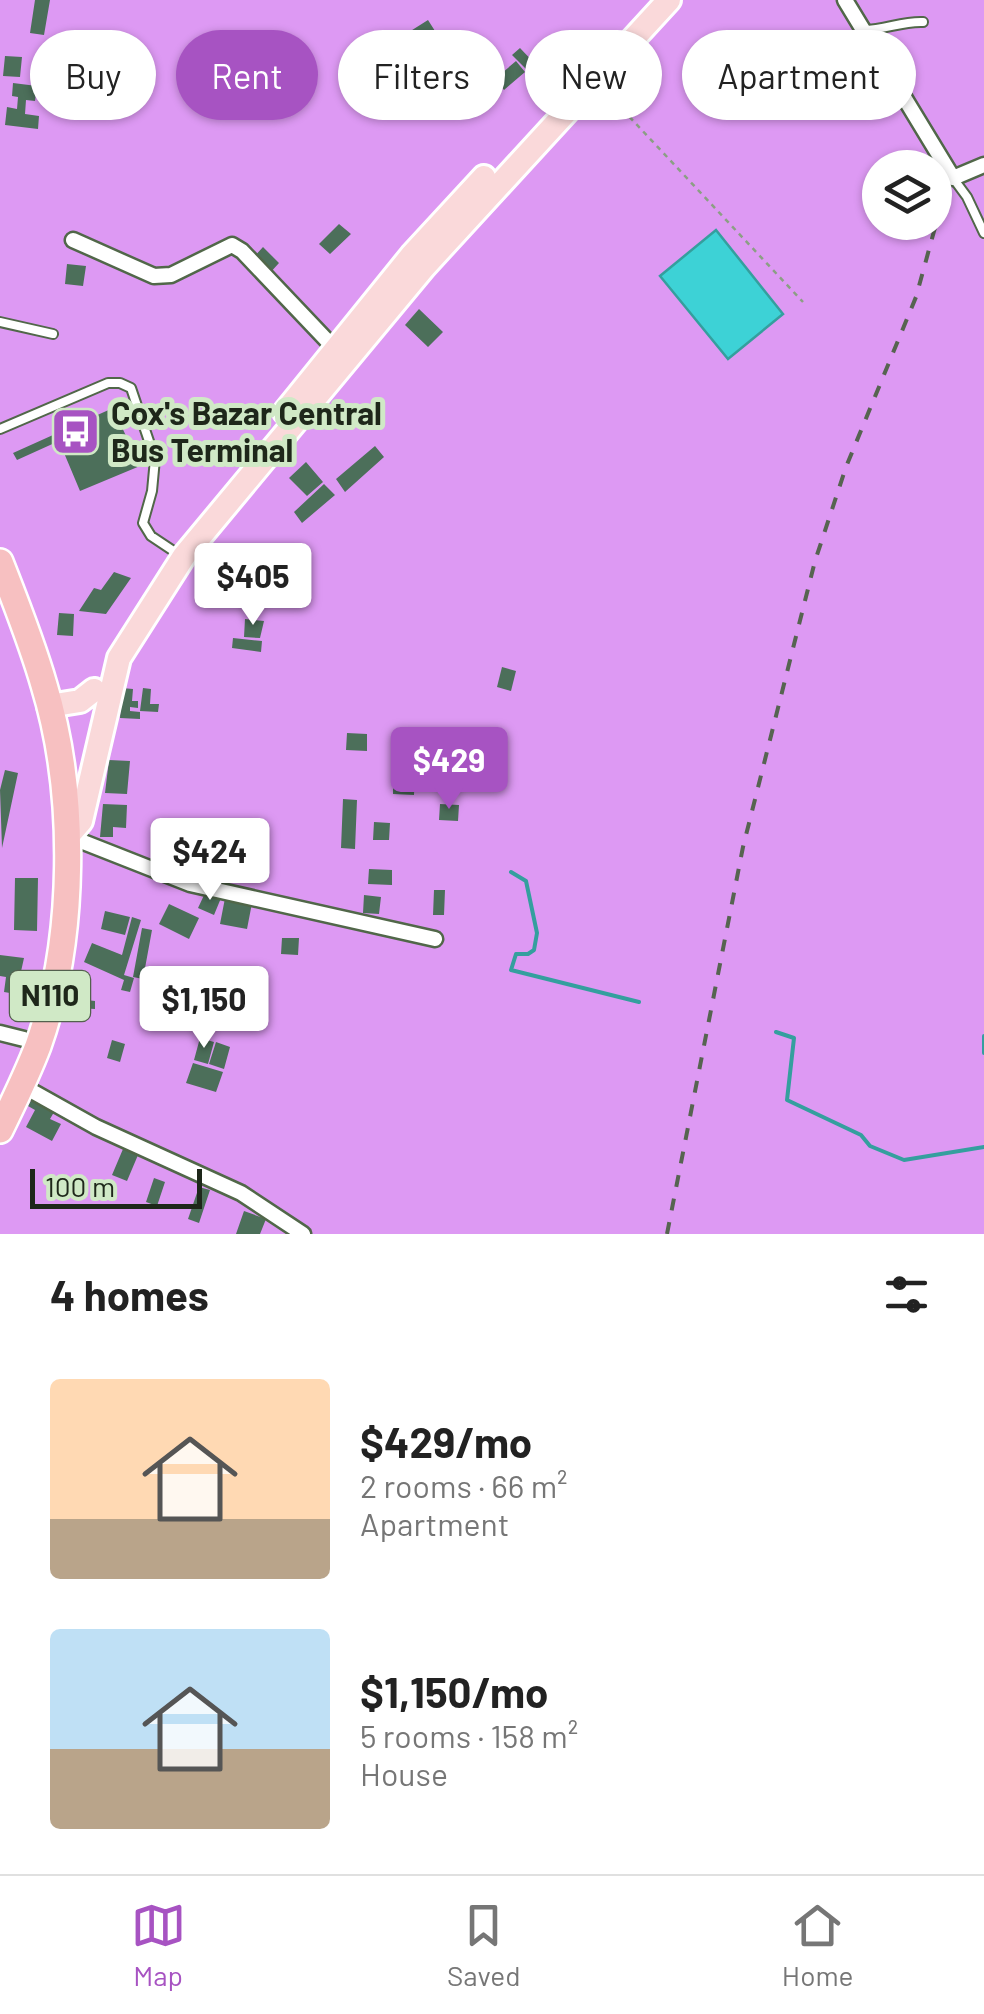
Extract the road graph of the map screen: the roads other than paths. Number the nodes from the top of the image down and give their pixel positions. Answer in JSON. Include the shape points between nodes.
{"nodes":[{"id":1,"x":649,"y":0,"type":"edge"},
{"id":2,"x":669,"y":0,"type":"edge"},
{"id":3,"x":845,"y":0,"type":"edge"},
{"id":4,"x":923,"y":22,"type":"dead end"},
{"id":5,"x":862,"y":30,"type":"edge"},
{"id":6,"x":877,"y":30,"type":"edge"},
{"id":7,"x":916,"y":118,"type":"edge"},
{"id":8,"x":984,"y":166,"type":"edge"},
{"id":9,"x":953,"y":178,"type":"junction"},
{"id":10,"x":984,"y":233,"type":"edge"},
{"id":11,"x":73,"y":240,"type":"dead end"},
{"id":12,"x":0,"y":322,"type":"edge"},
{"id":13,"x":52,"y":334,"type":"dead end"},
{"id":14,"x":336,"y":350,"type":"junction"},
{"id":15,"x":0,"y":429,"type":"edge"},
{"id":16,"x":172,"y":550,"type":"junction"},
{"id":17,"x":0,"y":562,"type":"edge"},
{"id":18,"x":10,"y":610,"type":"edge"},
{"id":19,"x":94,"y":690,"type":"junction"},
{"id":20,"x":49,"y":706,"type":"junction"},
{"id":21,"x":67,"y":845,"type":"junction"},
{"id":22,"x":435,"y":939,"type":"dead end"},
{"id":23,"x":12,"y":1036,"type":"edge"},
{"id":24,"x":10,"y":1090,"type":"edge"},
{"id":25,"x":0,"y":1130,"type":"edge"},
{"id":26,"x":303,"y":1234,"type":"edge"}],
"edges":[{"from":1,"to":14,"type":"main road","via":[[412,255]]},
{"from":2,"to":21,"type":"main road","via":[[424,267],[184,556],[119,658],[81,822]]},
{"from":3,"to":5,"type":"street"},
{"from":4,"to":6,"type":"lane"},
{"from":7,"to":9,"type":"street"},
{"from":8,"to":9,"type":"street"},
{"from":9,"to":10,"type":"lane"},
{"from":11,"to":14,"type":"street","via":[[154,276],[171,275],[232,245]]},
{"from":12,"to":13,"type":"lane"},
{"from":14,"to":16,"type":"main road"},
{"from":15,"to":16,"type":"lane","via":[[108,382],[130,388],[156,458],[143,523]]},
{"from":16,"to":19,"type":"main road","via":[[130,611]]},
{"from":17,"to":18,"type":"highway","number":"N110"},
{"from":18,"to":20,"type":"highway","number":"N110"},
{"from":19,"to":20,"type":"main road","via":[[80,701]]},
{"from":19,"to":21,"type":"main road"},
{"from":20,"to":21,"type":"highway","number":"N110"},
{"from":21,"to":22,"type":"street","via":[[190,884]]},
{"from":21,"to":23,"type":"highway","number":"N110","via":[[43,965]]},
{"from":21,"to":24,"type":"highway","number":"N110","via":[[57,969],[38,1045]]},
{"from":23,"to":24,"type":"highway","number":"N110"},
{"from":24,"to":25,"type":"highway","number":"N110"},
{"from":24,"to":26,"type":"street","via":[[241,1194]]}]}
